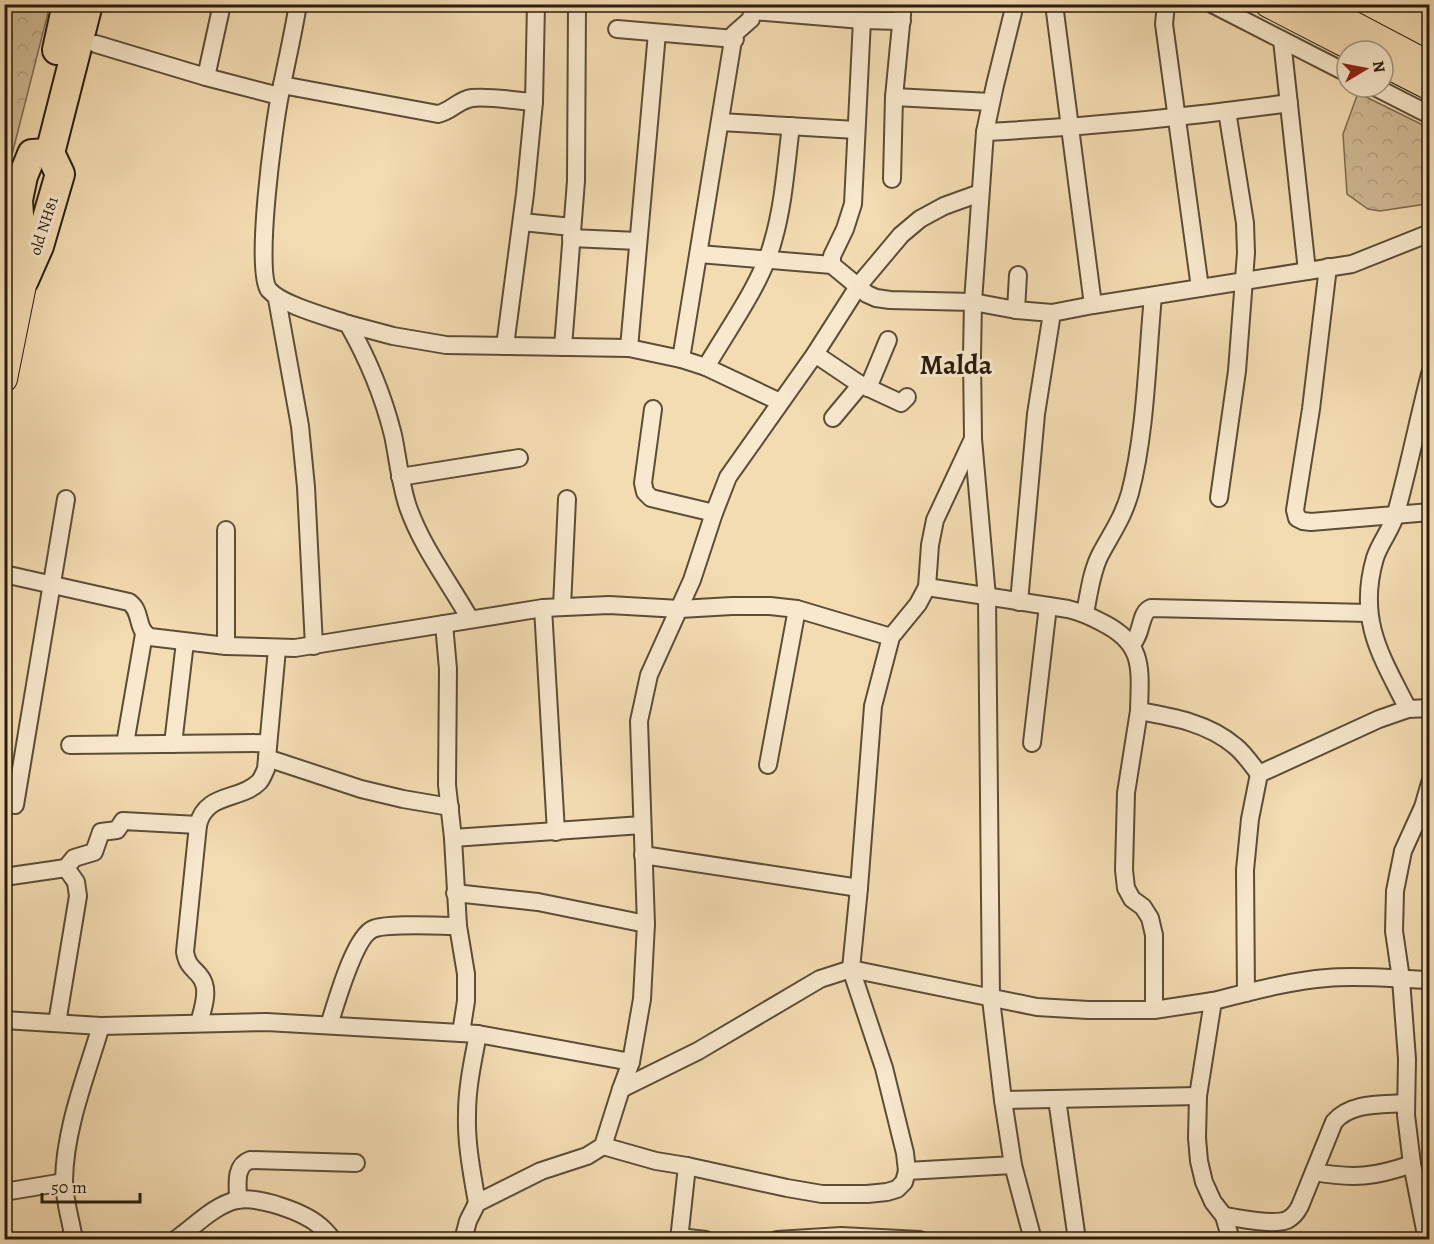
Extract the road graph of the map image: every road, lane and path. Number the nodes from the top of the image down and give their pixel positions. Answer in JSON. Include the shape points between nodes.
{"nodes":[{"id":1,"x":68,"y":4,"type":"edge"},
{"id":2,"x":88,"y":4,"type":"edge"},
{"id":3,"x":107,"y":4,"type":"edge"},
{"id":4,"x":222,"y":4,"type":"edge"},
{"id":5,"x":298,"y":4,"type":"edge"},
{"id":6,"x":536,"y":4,"type":"edge"},
{"id":7,"x":577,"y":4,"type":"edge"},
{"id":8,"x":1015,"y":4,"type":"edge"},
{"id":9,"x":1054,"y":4,"type":"edge"},
{"id":10,"x":1166,"y":4,"type":"edge"},
{"id":11,"x":1212,"y":4,"type":"edge"},
{"id":12,"x":1268,"y":4,"type":"edge"},
{"id":13,"x":1314,"y":4,"type":"edge"},
{"id":14,"x":1322,"y":4,"type":"edge"},
{"id":15,"x":753,"y":8,"type":"edge"},
{"id":16,"x":903,"y":13,"type":"edge"},
{"id":17,"x":862,"y":20,"type":"junction"},
{"id":18,"x":617,"y":28,"type":"dead end"},
{"id":19,"x":657,"y":33,"type":"junction"},
{"id":20,"x":735,"y":39,"type":"junction"},
{"id":21,"x":1336,"y":39,"type":"edge"},
{"id":22,"x":1282,"y":40,"type":"junction"},
{"id":23,"x":96,"y":44,"type":"junction"},
{"id":24,"x":1430,"y":60,"type":"edge"},
{"id":25,"x":1430,"y":66,"type":"edge"},
{"id":26,"x":1335,"y":67,"type":"edge"},
{"id":27,"x":1395,"y":69,"type":"edge"},
{"id":28,"x":206,"y":77,"type":"junction"},
{"id":29,"x":1430,"y":87,"type":"edge"},
{"id":30,"x":281,"y":90,"type":"junction"},
{"id":31,"x":894,"y":97,"type":"junction"},
{"id":32,"x":1395,"y":97,"type":"edge"},
{"id":33,"x":534,"y":102,"type":"junction"},
{"id":34,"x":991,"y":102,"type":"junction"},
{"id":35,"x":1289,"y":102,"type":"junction"},
{"id":36,"x":1227,"y":111,"type":"junction"},
{"id":37,"x":1430,"y":115,"type":"edge"},
{"id":38,"x":1176,"y":118,"type":"junction"},
{"id":39,"x":720,"y":122,"type":"junction"},
{"id":40,"x":790,"y":126,"type":"junction"},
{"id":41,"x":1071,"y":128,"type":"junction"},
{"id":42,"x":856,"y":130,"type":"junction"},
{"id":43,"x":985,"y":132,"type":"junction"},
{"id":44,"x":47,"y":160,"type":"junction"},
{"id":45,"x":891,"y":179,"type":"dead end"},
{"id":46,"x":980,"y":193,"type":"junction"},
{"id":47,"x":18,"y":200,"type":"junction"},
{"id":48,"x":47,"y":216,"type":"junction"},
{"id":49,"x":522,"y":222,"type":"junction"},
{"id":50,"x":572,"y":233,"type":"junction"},
{"id":51,"x":1430,"y":233,"type":"edge"},
{"id":52,"x":638,"y":241,"type":"junction"},
{"id":53,"x":699,"y":254,"type":"junction"},
{"id":54,"x":766,"y":260,"type":"junction"},
{"id":55,"x":832,"y":265,"type":"junction"},
{"id":56,"x":1328,"y":267,"type":"junction"},
{"id":57,"x":1307,"y":271,"type":"junction"},
{"id":58,"x":1018,"y":274,"type":"dead end"},
{"id":59,"x":24,"y":280,"type":"junction"},
{"id":60,"x":1245,"y":281,"type":"junction"},
{"id":61,"x":859,"y":285,"type":"junction"},
{"id":62,"x":1200,"y":288,"type":"junction"},
{"id":63,"x":1152,"y":296,"type":"junction"},
{"id":64,"x":277,"y":299,"type":"junction"},
{"id":65,"x":973,"y":302,"type":"junction"},
{"id":66,"x":1093,"y":305,"type":"junction"},
{"id":67,"x":1016,"y":310,"type":"junction"},
{"id":68,"x":1052,"y":313,"type":"junction"},
{"id":69,"x":348,"y":324,"type":"junction"},
{"id":70,"x":888,"y":340,"type":"dead end"},
{"id":71,"x":505,"y":346,"type":"junction"},
{"id":72,"x":563,"y":347,"type":"junction"},
{"id":73,"x":629,"y":348,"type":"junction"},
{"id":74,"x":815,"y":354,"type":"junction"},
{"id":75,"x":681,"y":359,"type":"junction"},
{"id":76,"x":706,"y":368,"type":"junction"},
{"id":77,"x":1430,"y":374,"type":"edge"},
{"id":78,"x":4,"y":379,"type":"edge"},
{"id":79,"x":863,"y":385,"type":"junction"},
{"id":80,"x":907,"y":398,"type":"dead end"},
{"id":81,"x":780,"y":402,"type":"junction"},
{"id":82,"x":653,"y":409,"type":"dead end"},
{"id":83,"x":833,"y":418,"type":"dead end"},
{"id":84,"x":973,"y":439,"type":"junction"},
{"id":85,"x":519,"y":458,"type":"dead end"},
{"id":86,"x":400,"y":477,"type":"junction"},
{"id":87,"x":1219,"y":498,"type":"dead end"},
{"id":88,"x":66,"y":499,"type":"dead end"},
{"id":89,"x":567,"y":499,"type":"dead end"},
{"id":90,"x":1430,"y":512,"type":"edge"},
{"id":91,"x":714,"y":513,"type":"junction"},
{"id":92,"x":1396,"y":515,"type":"junction"},
{"id":93,"x":226,"y":530,"type":"dead end"},
{"id":94,"x":4,"y":574,"type":"edge"},
{"id":95,"x":50,"y":585,"type":"junction"},
{"id":96,"x":927,"y":587,"type":"junction"},
{"id":97,"x":987,"y":597,"type":"junction"},
{"id":98,"x":1018,"y":602,"type":"junction"},
{"id":99,"x":1047,"y":606,"type":"junction"},
{"id":100,"x":562,"y":607,"type":"junction"},
{"id":101,"x":543,"y":608,"type":"junction"},
{"id":102,"x":680,"y":609,"type":"junction"},
{"id":103,"x":797,"y":609,"type":"junction"},
{"id":104,"x":1084,"y":613,"type":"junction"},
{"id":105,"x":1369,"y":613,"type":"junction"},
{"id":106,"x":470,"y":620,"type":"junction"},
{"id":107,"x":444,"y":624,"type":"junction"},
{"id":108,"x":144,"y":634,"type":"junction"},
{"id":109,"x":891,"y":638,"type":"junction"},
{"id":110,"x":185,"y":642,"type":"junction"},
{"id":111,"x":1132,"y":644,"type":"junction"},
{"id":112,"x":226,"y":646,"type":"junction"},
{"id":113,"x":314,"y":646,"type":"junction"},
{"id":114,"x":277,"y":649,"type":"junction"},
{"id":115,"x":1430,"y":708,"type":"edge"},
{"id":116,"x":1408,"y":709,"type":"junction"},
{"id":117,"x":1139,"y":711,"type":"junction"},
{"id":118,"x":1032,"y":743,"type":"dead end"},
{"id":119,"x":125,"y":744,"type":"junction"},
{"id":120,"x":173,"y":744,"type":"junction"},
{"id":121,"x":70,"y":745,"type":"dead end"},
{"id":122,"x":267,"y":750,"type":"junction"},
{"id":123,"x":768,"y":765,"type":"dead end"},
{"id":124,"x":1259,"y":774,"type":"junction"},
{"id":125,"x":1430,"y":783,"type":"edge"},
{"id":126,"x":15,"y":805,"type":"dead end"},
{"id":127,"x":450,"y":807,"type":"junction"},
{"id":128,"x":1426,"y":809,"type":"edge"},
{"id":129,"x":198,"y":825,"type":"junction"},
{"id":130,"x":642,"y":825,"type":"junction"},
{"id":131,"x":556,"y":832,"type":"junction"},
{"id":132,"x":453,"y":838,"type":"junction"},
{"id":133,"x":643,"y":855,"type":"junction"},
{"id":134,"x":66,"y":868,"type":"junction"},
{"id":135,"x":4,"y":877,"type":"edge"},
{"id":136,"x":859,"y":888,"type":"junction"},
{"id":137,"x":455,"y":893,"type":"junction"},
{"id":138,"x":646,"y":924,"type":"junction"},
{"id":139,"x":458,"y":926,"type":"junction"},
{"id":140,"x":850,"y":969,"type":"junction"},
{"id":141,"x":1401,"y":979,"type":"junction"},
{"id":142,"x":1430,"y":980,"type":"edge"},
{"id":143,"x":1246,"y":993,"type":"junction"},
{"id":144,"x":991,"y":999,"type":"junction"},
{"id":145,"x":1213,"y":1001,"type":"junction"},
{"id":146,"x":1154,"y":1010,"type":"junction"},
{"id":147,"x":4,"y":1020,"type":"edge"},
{"id":148,"x":57,"y":1023,"type":"junction"},
{"id":149,"x":200,"y":1023,"type":"junction"},
{"id":150,"x":329,"y":1025,"type":"junction"},
{"id":151,"x":101,"y":1026,"type":"junction"},
{"id":152,"x":470,"y":1033,"type":"junction"},
{"id":153,"x":631,"y":1062,"type":"junction"},
{"id":154,"x":621,"y":1089,"type":"junction"},
{"id":155,"x":1198,"y":1096,"type":"junction"},
{"id":156,"x":1057,"y":1099,"type":"junction"},
{"id":157,"x":1003,"y":1100,"type":"junction"},
{"id":158,"x":1406,"y":1103,"type":"junction"},
{"id":159,"x":603,"y":1146,"type":"junction"},
{"id":160,"x":356,"y":1163,"type":"dead end"},
{"id":161,"x":1413,"y":1164,"type":"junction"},
{"id":162,"x":1013,"y":1165,"type":"junction"},
{"id":163,"x":687,"y":1166,"type":"junction"},
{"id":164,"x":907,"y":1171,"type":"junction"},
{"id":165,"x":1314,"y":1172,"type":"junction"},
{"id":166,"x":64,"y":1182,"type":"junction"},
{"id":167,"x":4,"y":1192,"type":"edge"},
{"id":168,"x":238,"y":1200,"type":"junction"},
{"id":169,"x":477,"y":1203,"type":"junction"},
{"id":170,"x":1224,"y":1216,"type":"junction"},
{"id":171,"x":679,"y":1238,"type":"edge"},
{"id":172,"x":74,"y":1239,"type":"edge"},
{"id":173,"x":175,"y":1239,"type":"edge"},
{"id":174,"x":333,"y":1239,"type":"edge"},
{"id":175,"x":463,"y":1239,"type":"edge"},
{"id":176,"x":706,"y":1239,"type":"edge"},
{"id":177,"x":777,"y":1239,"type":"edge"},
{"id":178,"x":920,"y":1239,"type":"edge"},
{"id":179,"x":1033,"y":1239,"type":"edge"},
{"id":180,"x":1077,"y":1239,"type":"edge"},
{"id":181,"x":1231,"y":1239,"type":"edge"},
{"id":182,"x":1427,"y":1239,"type":"edge"}],
"edges":[{"from":1,"to":44,"type":"highway","name":"old NH81"},
{"from":2,"to":44,"type":"highway","name":"old NH81"},
{"from":3,"to":23,"type":"highway"},
{"from":4,"to":28,"type":"street"},
{"from":5,"to":30,"type":"street"},
{"from":6,"to":33,"type":"street"},
{"from":7,"to":50,"type":"street","via":[[578,127]]},
{"from":8,"to":34,"type":"street"},
{"from":9,"to":41,"type":"street"},
{"from":10,"to":38,"type":"street","via":[[1164,24]]},
{"from":11,"to":22,"type":"street"},
{"from":12,"to":21,"type":"main road"},
{"from":13,"to":25,"type":"main road"},
{"from":14,"to":24,"type":"street"},
{"from":15,"to":17,"type":"street"},
{"from":15,"to":20,"type":"street","via":[[752,19],[736,30]]},
{"from":16,"to":17,"type":"street"},
{"from":16,"to":31,"type":"street"},
{"from":17,"to":42,"type":"street"},
{"from":18,"to":19,"type":"street"},
{"from":19,"to":20,"type":"street"},
{"from":19,"to":52,"type":"street"},
{"from":20,"to":39,"type":"street"},
{"from":22,"to":26,"type":"street"},
{"from":22,"to":35,"type":"street"},
{"from":23,"to":28,"type":"street"},
{"from":23,"to":44,"type":"highway"},
{"from":27,"to":29,"type":"main road"},
{"from":28,"to":30,"type":"street"},
{"from":30,"to":33,"type":"street","via":[[438,114],[472,98]]},
{"from":30,"to":64,"type":"street","via":[[267,186],[262,270],[266,288]]},
{"from":31,"to":34,"type":"street"},
{"from":31,"to":45,"type":"street"},
{"from":32,"to":37,"type":"street"},
{"from":33,"to":49,"type":"street"},
{"from":34,"to":43,"type":"street"},
{"from":35,"to":36,"type":"street"},
{"from":35,"to":57,"type":"street"},
{"from":36,"to":38,"type":"street"},
{"from":36,"to":60,"type":"street","via":[[1245,223]]},
{"from":38,"to":41,"type":"street"},
{"from":38,"to":62,"type":"street"},
{"from":39,"to":40,"type":"street"},
{"from":39,"to":53,"type":"street"},
{"from":40,"to":42,"type":"street"},
{"from":40,"to":54,"type":"street","via":[[783,197]]},
{"from":41,"to":43,"type":"street"},
{"from":41,"to":66,"type":"street"},
{"from":42,"to":55,"type":"street","via":[[853,204]]},
{"from":43,"to":46,"type":"street"},
{"from":44,"to":47,"type":"highway","name":"old NH81","via":[[23,176]]},
{"from":44,"to":48,"type":"highway","name":"old NH81"},
{"from":46,"to":61,"type":"street","via":[[920,219]]},
{"from":46,"to":65,"type":"street"},
{"from":47,"to":48,"type":"highway","via":[[31,214]]},
{"from":47,"to":59,"type":"highway","name":"old NH81"},
{"from":48,"to":59,"type":"highway","name":"old NH81"},
{"from":49,"to":50,"type":"street"},
{"from":49,"to":71,"type":"street"},
{"from":50,"to":52,"type":"street"},
{"from":50,"to":72,"type":"street"},
{"from":51,"to":56,"type":"street","via":[[1352,264]]},
{"from":52,"to":73,"type":"street"},
{"from":53,"to":54,"type":"street"},
{"from":53,"to":75,"type":"street"},
{"from":54,"to":55,"type":"street"},
{"from":54,"to":76,"type":"street"},
{"from":55,"to":61,"type":"street"},
{"from":56,"to":57,"type":"street"},
{"from":56,"to":92,"type":"street","via":[[1297,518],[1311,522]]},
{"from":57,"to":60,"type":"street"},
{"from":58,"to":67,"type":"street"},
{"from":59,"to":78,"type":"main road"},
{"from":60,"to":62,"type":"street"},
{"from":60,"to":87,"type":"street"},
{"from":61,"to":65,"type":"street","via":[[867,294],[883,299]]},
{"from":61,"to":74,"type":"street"},
{"from":62,"to":63,"type":"street"},
{"from":63,"to":66,"type":"street"},
{"from":63,"to":104,"type":"street","via":[[1140,438],[1130,491],[1122,518],[1100,556]]},
{"from":64,"to":69,"type":"street"},
{"from":64,"to":113,"type":"street","via":[[300,426]]},
{"from":65,"to":67,"type":"street"},
{"from":65,"to":84,"type":"street"},
{"from":66,"to":68,"type":"street"},
{"from":67,"to":68,"type":"street"},
{"from":68,"to":98,"type":"street","via":[[1036,414]]},
{"from":69,"to":71,"type":"street","via":[[446,345]]},
{"from":69,"to":86,"type":"street","via":[[384,400]]},
{"from":70,"to":79,"type":"street"},
{"from":71,"to":72,"type":"street"},
{"from":72,"to":73,"type":"street"},
{"from":73,"to":75,"type":"street"},
{"from":74,"to":79,"type":"street"},
{"from":74,"to":81,"type":"street"},
{"from":75,"to":76,"type":"street"},
{"from":76,"to":81,"type":"street"},
{"from":77,"to":92,"type":"street"},
{"from":79,"to":80,"type":"street","via":[[901,403]]},
{"from":79,"to":83,"type":"street"},
{"from":81,"to":91,"type":"street","via":[[728,477]]},
{"from":82,"to":91,"type":"street","via":[[645,492],[651,498]]},
{"from":84,"to":96,"type":"street","via":[[935,520]]},
{"from":84,"to":97,"type":"street"},
{"from":85,"to":86,"type":"street"},
{"from":86,"to":106,"type":"street","via":[[418,531]]},
{"from":88,"to":95,"type":"street"},
{"from":89,"to":100,"type":"street"},
{"from":90,"to":92,"type":"street"},
{"from":91,"to":102,"type":"street"},
{"from":92,"to":105,"type":"street","via":[[1376,555],[1368,583]]},
{"from":93,"to":112,"type":"street"},
{"from":94,"to":95,"type":"street"},
{"from":95,"to":108,"type":"street","via":[[129,602],[138,612]]},
{"from":95,"to":126,"type":"street"},
{"from":96,"to":97,"type":"street"},
{"from":96,"to":109,"type":"street"},
{"from":97,"to":98,"type":"street"},
{"from":97,"to":144,"type":"street"},
{"from":98,"to":99,"type":"street"},
{"from":99,"to":104,"type":"street"},
{"from":99,"to":118,"type":"street"},
{"from":100,"to":101,"type":"street"},
{"from":100,"to":102,"type":"street"},
{"from":101,"to":106,"type":"street"},
{"from":101,"to":131,"type":"street"},
{"from":102,"to":103,"type":"street"},
{"from":102,"to":130,"type":"street","via":[[650,675],[639,721]]},
{"from":103,"to":109,"type":"street"},
{"from":103,"to":123,"type":"street"},
{"from":104,"to":111,"type":"street","via":[[1118,631]]},
{"from":105,"to":111,"type":"street","via":[[1151,608],[1143,614],[1140,633]]},
{"from":105,"to":116,"type":"street","via":[[1378,651]]},
{"from":106,"to":107,"type":"street"},
{"from":107,"to":113,"type":"street"},
{"from":107,"to":127,"type":"street"},
{"from":108,"to":110,"type":"street"},
{"from":108,"to":119,"type":"street"},
{"from":109,"to":136,"type":"street","via":[[873,706]]},
{"from":110,"to":112,"type":"street"},
{"from":110,"to":120,"type":"street"},
{"from":111,"to":117,"type":"street","via":[[1140,678]]},
{"from":112,"to":114,"type":"street"},
{"from":113,"to":114,"type":"street"},
{"from":114,"to":122,"type":"street"},
{"from":115,"to":116,"type":"street"},
{"from":116,"to":124,"type":"street"},
{"from":117,"to":124,"type":"street","via":[[1208,728],[1236,746]]},
{"from":117,"to":146,"type":"street","via":[[1126,793],[1124,870],[1126,888],[1150,918],[1154,935]]},
{"from":119,"to":120,"type":"street"},
{"from":119,"to":121,"type":"street"},
{"from":120,"to":122,"type":"street"},
{"from":122,"to":127,"type":"street","via":[[361,789]]},
{"from":122,"to":129,"type":"street","via":[[266,769],[260,781],[210,806],[200,814]]},
{"from":124,"to":143,"type":"street","via":[[1245,870]]},
{"from":125,"to":128,"type":"street"},
{"from":127,"to":132,"type":"street"},
{"from":128,"to":141,"type":"street","via":[[1402,851],[1395,891],[1394,931]]},
{"from":129,"to":134,"type":"street","via":[[123,821],[117,831],[101,832],[94,852],[74,858]]},
{"from":129,"to":149,"type":"street","via":[[185,951],[186,961],[204,981]]},
{"from":130,"to":131,"type":"street"},
{"from":130,"to":133,"type":"street"},
{"from":131,"to":132,"type":"street"},
{"from":132,"to":137,"type":"street"},
{"from":133,"to":136,"type":"street"},
{"from":133,"to":138,"type":"street"},
{"from":134,"to":135,"type":"street"},
{"from":134,"to":148,"type":"street","via":[[76,882],[78,896]]},
{"from":136,"to":140,"type":"street"},
{"from":137,"to":138,"type":"street","via":[[537,902]]},
{"from":137,"to":139,"type":"street"},
{"from":138,"to":153,"type":"street","via":[[642,999]]},
{"from":139,"to":150,"type":"street","via":[[373,929],[354,953]]},
{"from":139,"to":152,"type":"street"},
{"from":140,"to":144,"type":"street"},
{"from":140,"to":154,"type":"street","via":[[820,979],[698,1051]]},
{"from":140,"to":164,"type":"street","via":[[884,1068]]},
{"from":141,"to":142,"type":"street"},
{"from":141,"to":143,"type":"street","via":[[1326,978]]},
{"from":141,"to":158,"type":"street"},
{"from":143,"to":145,"type":"street"},
{"from":144,"to":146,"type":"street","via":[[1037,1007]]},
{"from":144,"to":157,"type":"street"},
{"from":145,"to":146,"type":"street"},
{"from":145,"to":155,"type":"street"},
{"from":147,"to":148,"type":"street"},
{"from":148,"to":151,"type":"street"},
{"from":149,"to":150,"type":"street"},
{"from":149,"to":151,"type":"street"},
{"from":150,"to":152,"type":"street"},
{"from":151,"to":166,"type":"street","via":[[74,1116]]},
{"from":152,"to":153,"type":"street"},
{"from":152,"to":169,"type":"street","via":[[466,1114]]},
{"from":153,"to":154,"type":"street"},
{"from":154,"to":159,"type":"street"},
{"from":155,"to":156,"type":"street"},
{"from":155,"to":170,"type":"street","via":[[1199,1161],[1213,1202]]},
{"from":156,"to":157,"type":"street"},
{"from":156,"to":180,"type":"street"},
{"from":157,"to":162,"type":"street"},
{"from":158,"to":161,"type":"street"},
{"from":158,"to":165,"type":"street","via":[[1362,1106],[1342,1113],[1334,1122]]},
{"from":159,"to":163,"type":"street"},
{"from":159,"to":169,"type":"street"},
{"from":160,"to":168,"type":"street","via":[[250,1160],[239,1169]]},
{"from":161,"to":165,"type":"street","via":[[1367,1176]]},
{"from":161,"to":182,"type":"street"},
{"from":162,"to":164,"type":"street"},
{"from":162,"to":179,"type":"street"},
{"from":163,"to":164,"type":"street","via":[[822,1194],[887,1192],[904,1182]]},
{"from":163,"to":171,"type":"street"},
{"from":165,"to":170,"type":"street","via":[[1295,1215],[1286,1220]]},
{"from":166,"to":167,"type":"street"},
{"from":166,"to":172,"type":"street"},
{"from":168,"to":173,"type":"street","via":[[218,1208]]},
{"from":168,"to":174,"type":"street","via":[[259,1201],[301,1214]]},
{"from":169,"to":175,"type":"street"},
{"from":170,"to":181,"type":"street"},
{"from":171,"to":176,"type":"street"},
{"from":177,"to":178,"type":"street"}]}
